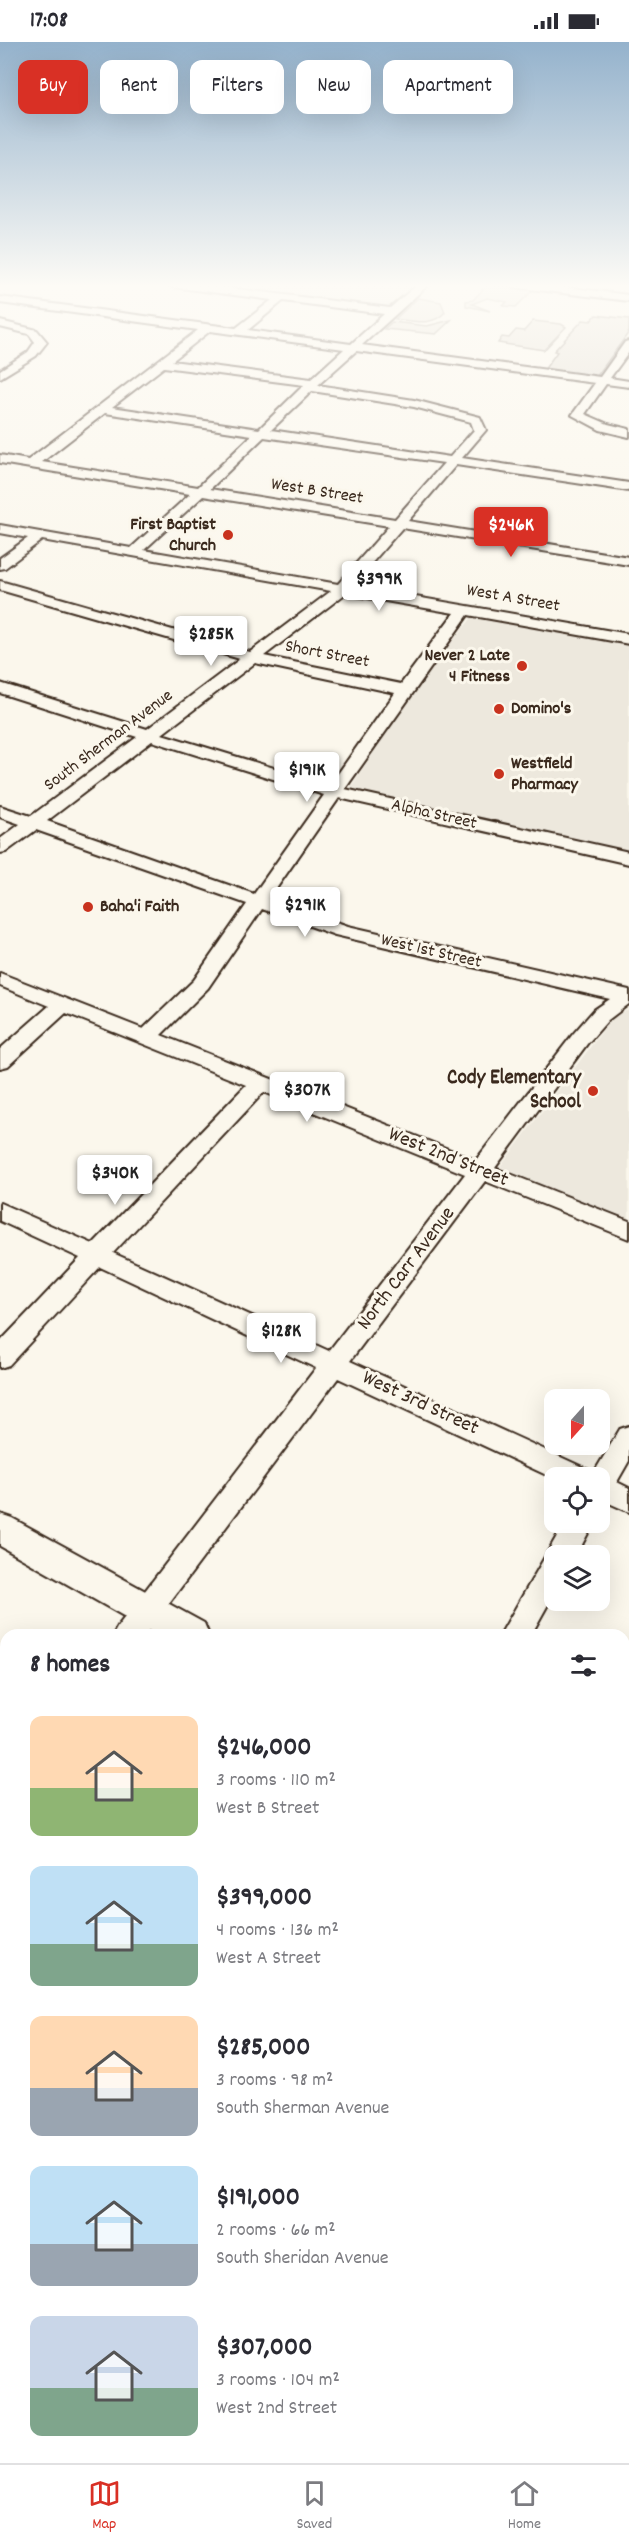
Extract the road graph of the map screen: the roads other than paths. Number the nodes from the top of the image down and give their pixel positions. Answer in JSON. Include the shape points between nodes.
{"nodes":[{"id":1,"x":118,"y":397,"type":"edge"},
{"id":2,"x":299,"y":397,"type":"edge"},
{"id":3,"x":385,"y":397,"type":"edge"},
{"id":4,"x":591,"y":397,"type":"edge"},
{"id":5,"x":102,"y":409,"type":"junction"},
{"id":6,"x":262,"y":432,"type":"junction"},
{"id":7,"x":629,"y":433,"type":"edge"},
{"id":8,"x":0,"y":459,"type":"edge"},
{"id":9,"x":453,"y":460,"type":"junction"},
{"id":10,"x":31,"y":464,"type":"junction"},
{"id":11,"x":629,"y":487,"type":"edge"},
{"id":12,"x":201,"y":491,"type":"junction"},
{"id":13,"x":398,"y":524,"type":"junction"},
{"id":14,"x":0,"y":529,"type":"edge"},
{"id":15,"x":39,"y":536,"type":"junction"},
{"id":16,"x":134,"y":552,"type":"junction"},
{"id":17,"x":629,"y":561,"type":"edge"},
{"id":18,"x":0,"y":565,"type":"edge"},
{"id":19,"x":0,"y":585,"type":"edge"},
{"id":20,"x":342,"y":589,"type":"junction"},
{"id":21,"x":464,"y":610,"type":"junction"},
{"id":22,"x":629,"y":639,"type":"edge"},
{"id":23,"x":252,"y":658,"type":"junction"},
{"id":24,"x":0,"y":688,"type":"edge"},
{"id":25,"x":405,"y":690,"type":"junction"},
{"id":26,"x":149,"y":735,"type":"junction"},
{"id":27,"x":335,"y":792,"type":"junction"},
{"id":28,"x":0,"y":811,"type":"edge"},
{"id":29,"x":34,"y":823,"type":"junction"},
{"id":30,"x":0,"y":848,"type":"edge"},
{"id":31,"x":629,"y":858,"type":"edge"},
{"id":32,"x":259,"y":903,"type":"junction"},
{"id":33,"x":0,"y":979,"type":"edge"},
{"id":34,"x":628,"y":996,"type":"edge"},
{"id":35,"x":64,"y":1004,"type":"junction"},
{"id":36,"x":146,"y":1038,"type":"junction"},
{"id":37,"x":0,"y":1061,"type":"edge"},
{"id":38,"x":260,"y":1083,"type":"junction"},
{"id":39,"x":481,"y":1172,"type":"junction"},
{"id":40,"x":0,"y":1211,"type":"edge"},
{"id":41,"x":629,"y":1230,"type":"edge"},
{"id":42,"x":97,"y":1255,"type":"junction"},
{"id":43,"x":0,"y":1358,"type":"edge"},
{"id":44,"x":335,"y":1365,"type":"junction"},
{"id":45,"x":629,"y":1437,"type":"edge"},
{"id":46,"x":555,"y":1467,"type":"edge"},
{"id":47,"x":610,"y":1470,"type":"edge"},
{"id":48,"x":610,"y":1491,"type":"edge"},
{"id":49,"x":629,"y":1500,"type":"edge"},
{"id":50,"x":0,"y":1529,"type":"edge"},
{"id":51,"x":544,"y":1585,"type":"edge"},
{"id":52,"x":138,"y":1623,"type":"edge"},
{"id":53,"x":164,"y":1629,"type":"edge"},
{"id":54,"x":518,"y":1629,"type":"edge"}],
"edges":[{"from":1,"to":5,"type":"street"},
{"from":2,"to":6,"type":"street"},
{"from":3,"to":9,"type":"street","name":"South Sherman Avenue","via":[[476,420],[480,430]]},
{"from":4,"to":7,"type":"street","via":[[578,415]]},
{"from":5,"to":6,"type":"street"},
{"from":5,"to":10,"type":"street"},
{"from":6,"to":9,"type":"street"},
{"from":6,"to":12,"type":"street"},
{"from":8,"to":10,"type":"street","name":"West B Street"},
{"from":9,"to":11,"type":"street"},
{"from":9,"to":13,"type":"street","name":"South Sherman Avenue"},
{"from":10,"to":12,"type":"street","name":"West B Street"},
{"from":12,"to":13,"type":"street","name":"West B Street"},
{"from":12,"to":16,"type":"street"},
{"from":13,"to":17,"type":"street","name":"West B Street"},
{"from":13,"to":20,"type":"street","name":"South Sherman Avenue"},
{"from":14,"to":15,"type":"street","name":"West A Street"},
{"from":15,"to":16,"type":"street","name":"West A Street"},
{"from":15,"to":18,"type":"street"},
{"from":16,"to":20,"type":"street","name":"West A Street"},
{"from":19,"to":23,"type":"street","name":"Short Street"},
{"from":20,"to":21,"type":"street","name":"West A Street"},
{"from":20,"to":23,"type":"street","name":"South Sherman Avenue"},
{"from":21,"to":22,"type":"street","name":"West A Street"},
{"from":21,"to":25,"type":"street"},
{"from":23,"to":25,"type":"street","name":"Short Street"},
{"from":23,"to":26,"type":"street","name":"South Sherman Avenue"},
{"from":24,"to":26,"type":"street","name":"Alpha Street"},
{"from":25,"to":27,"type":"street"},
{"from":26,"to":27,"type":"street","name":"Alpha Street"},
{"from":26,"to":29,"type":"street","name":"South Sherman Avenue"},
{"from":27,"to":31,"type":"street","name":"Alpha Street"},
{"from":27,"to":32,"type":"street"},
{"from":28,"to":29,"type":"street","name":"West 1st Street"},
{"from":29,"to":30,"type":"street","name":"South Sherman Avenue"},
{"from":29,"to":32,"type":"street","name":"West 1st Street"},
{"from":32,"to":34,"type":"street","name":"West 1st Street","via":[[342,931]]},
{"from":32,"to":36,"type":"street","via":[[201,984]]},
{"from":33,"to":35,"type":"street","name":"West 2nd Street"},
{"from":34,"to":39,"type":"street","name":"North Carr Avenue","via":[[601,1015],[580,1039]]},
{"from":35,"to":36,"type":"street","name":"West 2nd Street"},
{"from":35,"to":37,"type":"street"},
{"from":36,"to":38,"type":"street","name":"West 2nd Street"},
{"from":38,"to":39,"type":"street","name":"West 2nd Street"},
{"from":38,"to":42,"type":"street"},
{"from":39,"to":41,"type":"street","name":"West 2nd Street"},
{"from":39,"to":44,"type":"street","name":"North Carr Avenue"},
{"from":40,"to":42,"type":"street","name":"West 3rd Street"},
{"from":42,"to":43,"type":"street"},
{"from":42,"to":44,"type":"street","name":"West 3rd Street"},
{"from":44,"to":46,"type":"street","name":"West 3rd Street"},
{"from":44,"to":52,"type":"street","name":"North Carr Avenue"},
{"from":45,"to":47,"type":"street"},
{"from":48,"to":49,"type":"street"},
{"from":50,"to":52,"type":"main road"},
{"from":51,"to":54,"type":"street"},
{"from":52,"to":53,"type":"main road"}]}
